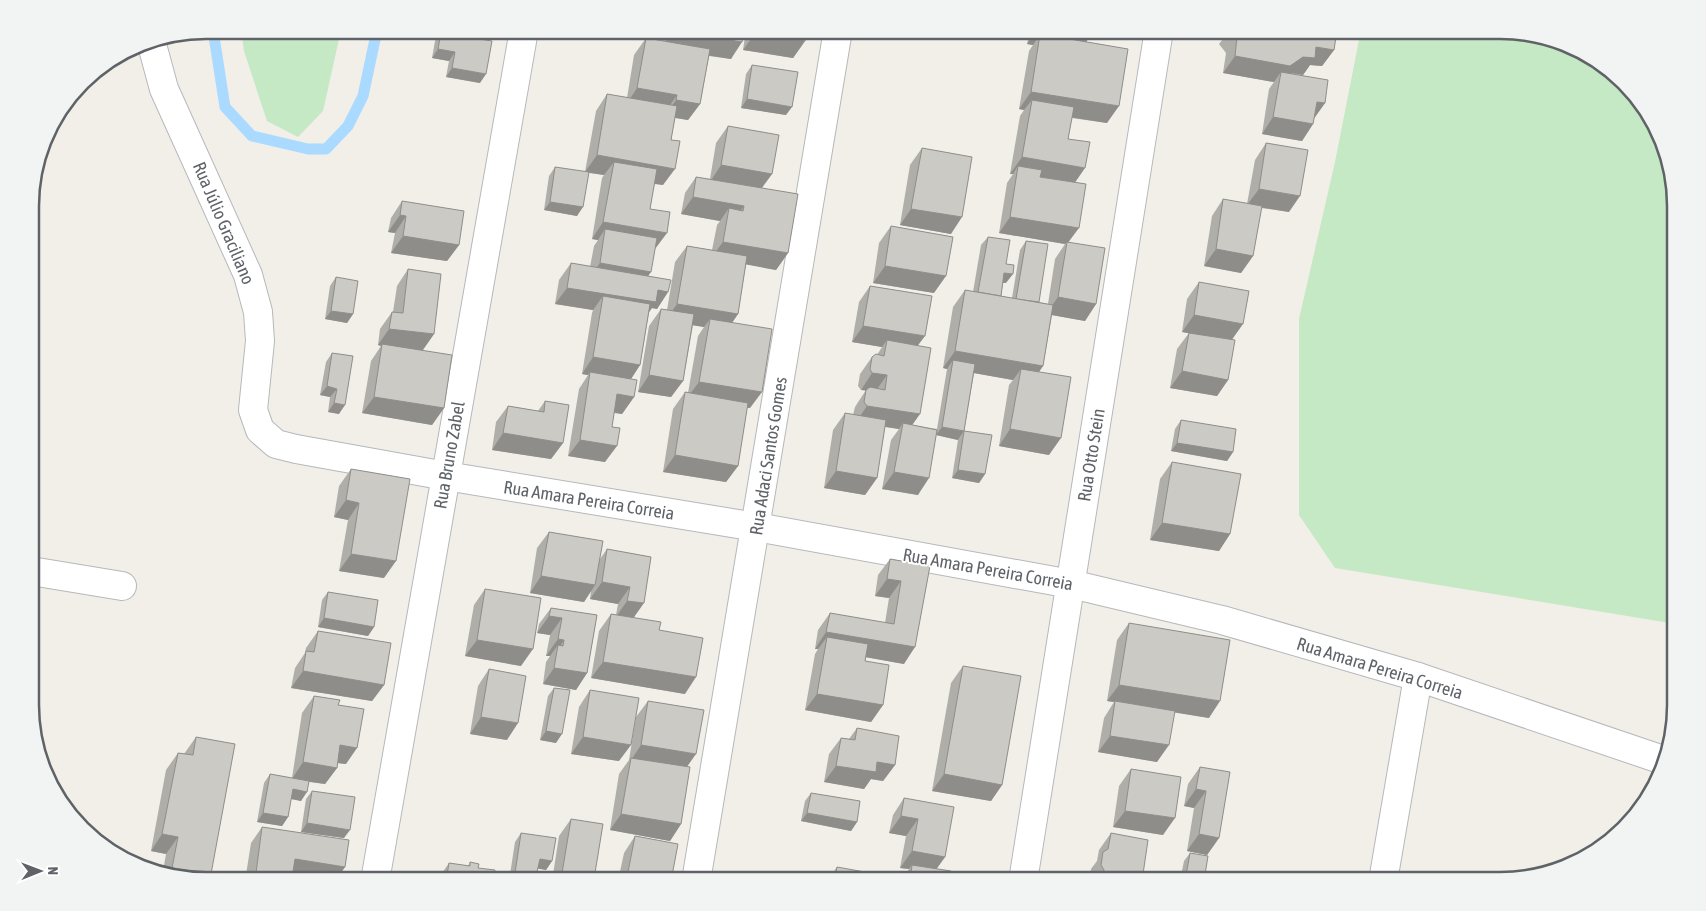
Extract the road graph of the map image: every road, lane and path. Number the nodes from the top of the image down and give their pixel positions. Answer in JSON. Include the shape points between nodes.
{"nodes":[{"id":1,"x":522,"y":39,"type":"edge"},
{"id":2,"x":837,"y":39,"type":"edge"},
{"id":3,"x":1158,"y":39,"type":"edge"},
{"id":4,"x":153,"y":47,"type":"edge"},
{"id":5,"x":296,"y":449,"type":"joint"},
{"id":6,"x":446,"y":476,"type":"junction"},
{"id":7,"x":756,"y":527,"type":"junction"},
{"id":8,"x":39,"y":571,"type":"edge"},
{"id":9,"x":1070,"y":584,"type":"junction"},
{"id":10,"x":122,"y":586,"type":"dead end"},
{"id":11,"x":1418,"y":677,"type":"junction"},
{"id":12,"x":1658,"y":758,"type":"edge"},
{"id":13,"x":377,"y":872,"type":"edge"},
{"id":14,"x":698,"y":872,"type":"edge"},
{"id":15,"x":1024,"y":872,"type":"edge"},
{"id":16,"x":1385,"y":872,"type":"edge"}],
"edges":[{"from":1,"to":6,"type":"street","name":"Rua Bruno Zabel"},
{"from":2,"to":7,"type":"street","name":"Rua Adaci Santos Gomes"},
{"from":3,"to":9,"type":"street","name":"Rua Otto Stein"},
{"from":4,"to":5,"type":"street","name":"Rua Júlio Graciliano","via":[[164,89],[248,275],[258,312],[260,341],[252,410],[260,430],[276,444]]},
{"from":5,"to":6,"type":"street","name":"Rua Amara Pereira Correia"},
{"from":6,"to":7,"type":"street","name":"Rua Amara Pereira Correia"},
{"from":6,"to":13,"type":"street","name":"Rua Bruno Zabel"},
{"from":7,"to":9,"type":"street","name":"Rua Amara Pereira Correia"},
{"from":7,"to":14,"type":"street","name":"Rua Adaci Santos Gomes"},
{"from":8,"to":10,"type":"street"},
{"from":9,"to":11,"type":"street","name":"Rua Amara Pereira Correia","via":[[1222,620]]},
{"from":9,"to":15,"type":"street","name":"Rua Otto Stein"},
{"from":11,"to":12,"type":"street","name":"Rua Amara Pereira Correia"},
{"from":11,"to":16,"type":"street"}]}
